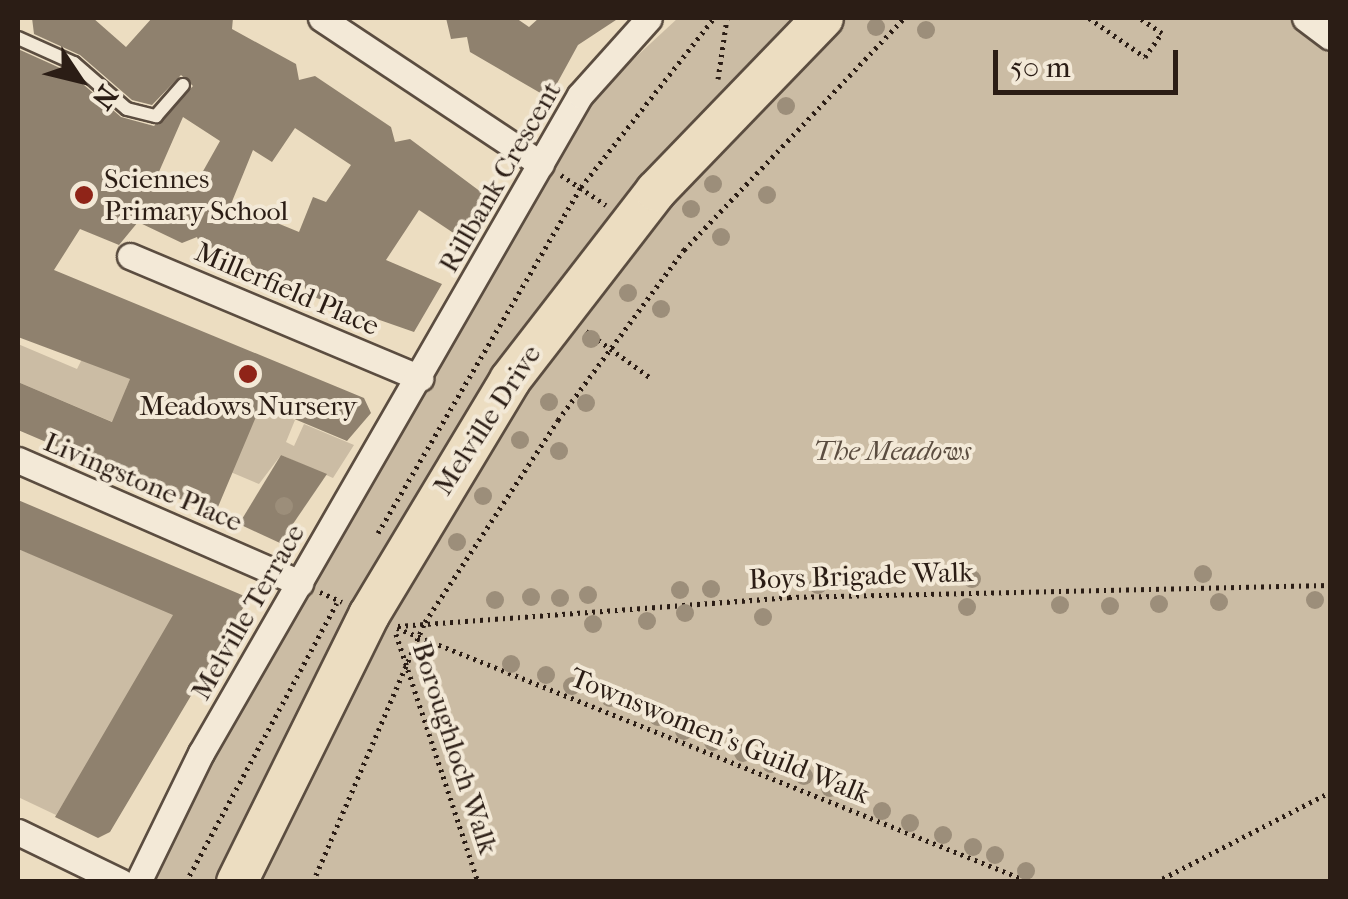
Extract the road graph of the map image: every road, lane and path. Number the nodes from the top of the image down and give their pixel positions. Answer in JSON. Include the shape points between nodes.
{"nodes":[{"id":1,"x":321,"y":18,"type":"edge"},
{"id":2,"x":649,"y":18,"type":"edge"},
{"id":3,"x":727,"y":18,"type":"edge"},
{"id":4,"x":823,"y":18,"type":"edge"},
{"id":5,"x":904,"y":18,"type":"edge"},
{"id":6,"x":1089,"y":18,"type":"edge"},
{"id":7,"x":1140,"y":18,"type":"edge"},
{"id":8,"x":1305,"y":18,"type":"edge"},
{"id":9,"x":1330,"y":37,"type":"edge"},
{"id":10,"x":18,"y":38,"type":"edge"},
{"id":11,"x":183,"y":85,"type":"dead end"},
{"id":12,"x":715,"y":100,"type":"dead end"},
{"id":13,"x":550,"y":168,"type":"junction"},
{"id":14,"x":616,"y":212,"type":"dead end"},
{"id":15,"x":130,"y":256,"type":"dead end"},
{"id":16,"x":559,"y":312,"type":"junction"},
{"id":17,"x":610,"y":348,"type":"junction"},
{"id":18,"x":420,"y":378,"type":"junction"},
{"id":19,"x":650,"y":378,"type":"dead end"},
{"id":20,"x":448,"y":392,"type":"dead end"},
{"id":21,"x":473,"y":403,"type":"dead end"},
{"id":22,"x":18,"y":460,"type":"edge"},
{"id":23,"x":300,"y":582,"type":"junction"},
{"id":24,"x":1330,"y":585,"type":"edge"},
{"id":25,"x":425,"y":622,"type":"junction"},
{"id":26,"x":395,"y":626,"type":"junction"},
{"id":27,"x":418,"y":636,"type":"junction"},
{"id":28,"x":402,"y":672,"type":"junction"},
{"id":29,"x":1330,"y":792,"type":"edge"},
{"id":30,"x":18,"y":832,"type":"edge"},
{"id":31,"x":121,"y":882,"type":"edge"},
{"id":32,"x":138,"y":882,"type":"edge"},
{"id":33,"x":237,"y":882,"type":"edge"},
{"id":34,"x":313,"y":882,"type":"edge"},
{"id":35,"x":478,"y":882,"type":"edge"},
{"id":36,"x":1030,"y":882,"type":"edge"},
{"id":37,"x":1156,"y":882,"type":"edge"}],
"edges":[{"from":1,"to":13,"type":"street"},
{"from":2,"to":13,"type":"street","name":"Rillbank Crescent","via":[[596,72]]},
{"from":3,"to":12,"type":"path"},
{"from":4,"to":16,"type":"main road","name":"Melville Drive","via":[[656,191]]},
{"from":5,"to":17,"type":"path","via":[[757,166]]},
{"from":6,"to":7,"type":"path","via":[[1144,57],[1162,33]]},
{"from":8,"to":9,"type":"street"},
{"from":10,"to":11,"type":"lane","via":[[74,63],[128,109],[156,116]]},
{"from":13,"to":14,"type":"path"},
{"from":13,"to":18,"type":"street","name":"Rillbank Crescent"},
{"from":15,"to":18,"type":"street","name":"Millerfield Place"},
{"from":16,"to":17,"type":"path"},
{"from":16,"to":33,"type":"main road","name":"Melville Drive","via":[[369,614]]},
{"from":17,"to":19,"type":"path"},
{"from":17,"to":25,"type":"path"},
{"from":18,"to":23,"type":"street","name":"Melville Terrace"},
{"from":20,"to":21,"type":"path"},
{"from":22,"to":23,"type":"street","name":"Livingstone Place"},
{"from":23,"to":32,"type":"street","name":"Melville Terrace"},
{"from":24,"to":25,"type":"path","name":"Boys Brigade Walk","via":[[789,597]]},
{"from":25,"to":26,"type":"path","name":"Boys Brigade Walk"},
{"from":25,"to":27,"type":"path"},
{"from":26,"to":27,"type":"path","name":"Townswomen's Guild Walk"},
{"from":26,"to":28,"type":"path","name":"Boroughloch Walk"},
{"from":27,"to":28,"type":"path"},
{"from":27,"to":36,"type":"path","name":"Townswomen's Guild Walk"},
{"from":28,"to":34,"type":"path"},
{"from":28,"to":35,"type":"path","name":"Boroughloch Walk"},
{"from":29,"to":37,"type":"path"},
{"from":30,"to":31,"type":"street"}]}
